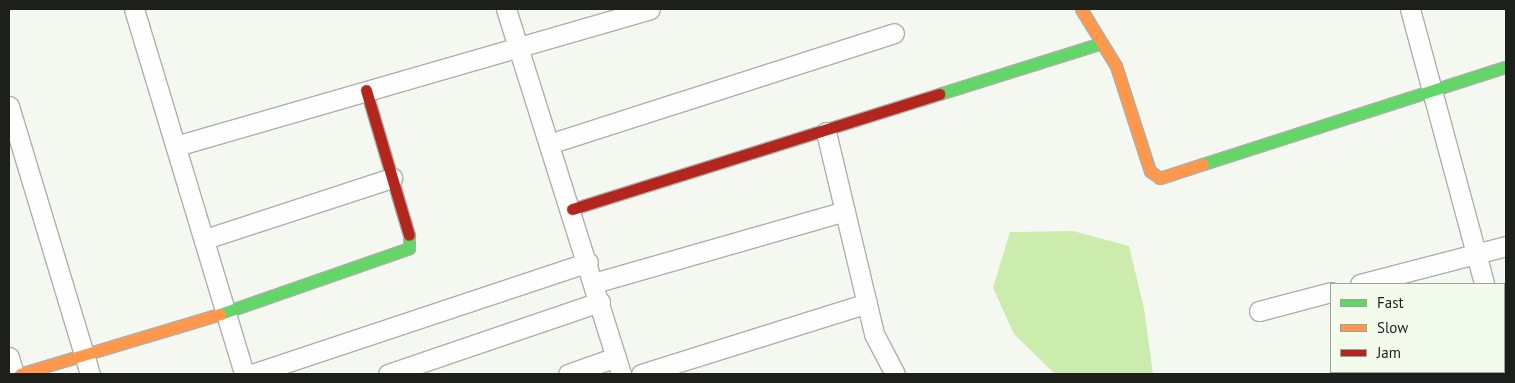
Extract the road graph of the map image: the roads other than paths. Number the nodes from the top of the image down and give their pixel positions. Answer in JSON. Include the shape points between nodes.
{"nodes":[{"id":1,"x":134,"y":9,"type":"edge"},
{"id":2,"x":506,"y":9,"type":"edge"},
{"id":3,"x":650,"y":9,"type":"edge"},
{"id":4,"x":1081,"y":9,"type":"edge"},
{"id":5,"x":1410,"y":9,"type":"edge"},
{"id":6,"x":894,"y":33,"type":"dead end"},
{"id":7,"x":1099,"y":44,"type":"junction"},
{"id":8,"x":518,"y":47,"type":"junction"},
{"id":9,"x":1506,"y":67,"type":"edge"},
{"id":10,"x":366,"y":90,"type":"junction"},
{"id":11,"x":1430,"y":92,"type":"junction"},
{"id":12,"x":9,"y":106,"type":"edge"},
{"id":13,"x":826,"y":132,"type":"junction"},
{"id":14,"x":552,"y":143,"type":"junction"},
{"id":15,"x":176,"y":146,"type":"junction"},
{"id":16,"x":392,"y":178,"type":"junction"},
{"id":17,"x":572,"y":209,"type":"junction"},
{"id":18,"x":845,"y":212,"type":"junction"},
{"id":19,"x":205,"y":238,"type":"junction"},
{"id":20,"x":1506,"y":246,"type":"edge"},
{"id":21,"x":1476,"y":254,"type":"junction"},
{"id":22,"x":588,"y":262,"type":"junction"},
{"id":23,"x":594,"y":283,"type":"junction"},
{"id":24,"x":1364,"y":283,"type":"edge"},
{"id":25,"x":1484,"y":283,"type":"edge"},
{"id":26,"x":1330,"y":292,"type":"edge"},
{"id":27,"x":600,"y":302,"type":"junction"},
{"id":28,"x":867,"y":303,"type":"junction"},
{"id":29,"x":1259,"y":310,"type":"dead end"},
{"id":30,"x":228,"y":312,"type":"junction"},
{"id":31,"x":9,"y":357,"type":"edge"},
{"id":32,"x":87,"y":365,"type":"edge"},
{"id":33,"x":619,"y":366,"type":"edge"},
{"id":34,"x":14,"y":374,"type":"edge"},
{"id":35,"x":20,"y":374,"type":"edge"},
{"id":36,"x":244,"y":374,"type":"edge"},
{"id":37,"x":252,"y":374,"type":"edge"},
{"id":38,"x":388,"y":374,"type":"edge"},
{"id":39,"x":568,"y":374,"type":"edge"},
{"id":40,"x":641,"y":374,"type":"edge"},
{"id":41,"x":895,"y":374,"type":"edge"}],
"edges":[{"from":1,"to":15,"type":"street"},
{"from":2,"to":8,"type":"street"},
{"from":3,"to":8,"type":"street"},
{"from":4,"to":7,"type":"street"},
{"from":5,"to":11,"type":"street"},
{"from":6,"to":14,"type":"street"},
{"from":7,"to":11,"type":"street","via":[[1116,66],[1150,171],[1160,178]]},
{"from":7,"to":13,"type":"street"},
{"from":8,"to":10,"type":"street"},
{"from":8,"to":14,"type":"street"},
{"from":9,"to":11,"type":"street"},
{"from":10,"to":15,"type":"street"},
{"from":10,"to":16,"type":"street"},
{"from":11,"to":21,"type":"street"},
{"from":12,"to":32,"type":"street"},
{"from":13,"to":17,"type":"street"},
{"from":13,"to":18,"type":"street"},
{"from":14,"to":17,"type":"street"},
{"from":15,"to":19,"type":"street"},
{"from":16,"to":19,"type":"street"},
{"from":16,"to":30,"type":"street","via":[[409,233],[408,248]]},
{"from":17,"to":22,"type":"street"},
{"from":18,"to":23,"type":"street"},
{"from":18,"to":28,"type":"street"},
{"from":19,"to":30,"type":"street"},
{"from":20,"to":21,"type":"street"},
{"from":21,"to":24,"type":"street"},
{"from":21,"to":25,"type":"street"},
{"from":22,"to":23,"type":"street"},
{"from":22,"to":37,"type":"street"},
{"from":23,"to":27,"type":"street"},
{"from":26,"to":29,"type":"street"},
{"from":27,"to":33,"type":"street"},
{"from":27,"to":38,"type":"street"},
{"from":28,"to":40,"type":"street"},
{"from":28,"to":41,"type":"street","via":[[882,356]]},
{"from":30,"to":32,"type":"street"},
{"from":30,"to":36,"type":"street"},
{"from":31,"to":34,"type":"street"},
{"from":32,"to":35,"type":"street"},
{"from":33,"to":39,"type":"street"}]}
